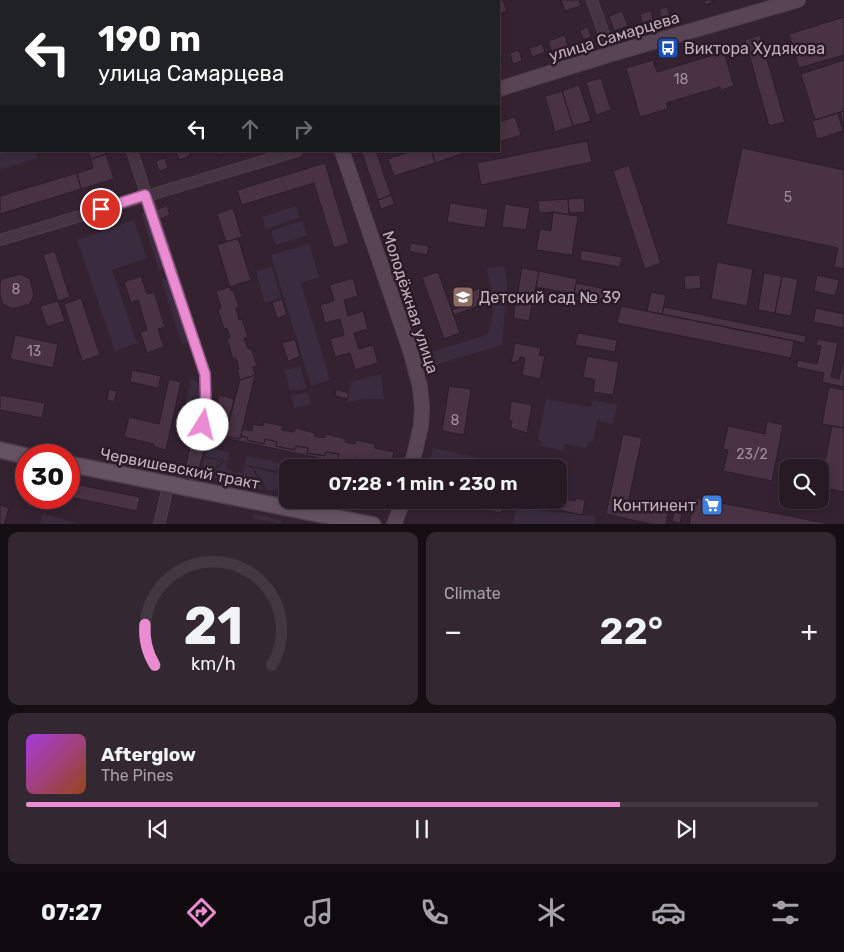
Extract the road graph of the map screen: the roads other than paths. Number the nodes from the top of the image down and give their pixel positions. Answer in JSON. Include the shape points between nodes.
{"nodes":[{"id":1,"x":592,"y":0,"type":"edge"},
{"id":2,"x":798,"y":0,"type":"edge"},
{"id":3,"x":611,"y":54,"type":"junction"},
{"id":4,"x":500,"y":89,"type":"edge"},
{"id":5,"x":132,"y":152,"type":"edge"},
{"id":6,"x":294,"y":152,"type":"edge"},
{"id":7,"x":342,"y":152,"type":"edge"},
{"id":8,"x":145,"y":195,"type":"junction"},
{"id":9,"x":0,"y":240,"type":"edge"},
{"id":10,"x":0,"y":450,"type":"edge"},
{"id":11,"x":15,"y":453,"type":"edge"},
{"id":12,"x":413,"y":459,"type":"edge"},
{"id":13,"x":80,"y":466,"type":"edge"},
{"id":14,"x":169,"y":483,"type":"junction"},
{"id":15,"x":188,"y":487,"type":"junction"},
{"id":16,"x":399,"y":509,"type":"edge"},
{"id":17,"x":159,"y":524,"type":"edge"},
{"id":18,"x":373,"y":524,"type":"edge"},
{"id":19,"x":394,"y":524,"type":"edge"}],
"edges":[{"from":1,"to":3,"type":"street"},
{"from":2,"to":3,"type":"street","name":"улица Самарцева"},
{"from":3,"to":4,"type":"street","name":"улица Самарцева"},
{"from":5,"to":8,"type":"street"},
{"from":6,"to":8,"type":"street"},
{"from":7,"to":12,"type":"street","name":"Молодёжная улица","via":[[420,387],[421,426]]},
{"from":8,"to":9,"type":"street"},
{"from":8,"to":15,"type":"street","via":[[205,374],[206,409]]},
{"from":10,"to":11,"type":"main road"},
{"from":13,"to":14,"type":"main road","name":"Червишевский тракт"},
{"from":14,"to":15,"type":"main road","name":"Червишевский тракт"},
{"from":14,"to":17,"type":"street"},
{"from":15,"to":18,"type":"main road","name":"Червишевский тракт"},
{"from":16,"to":19,"type":"street"}]}
